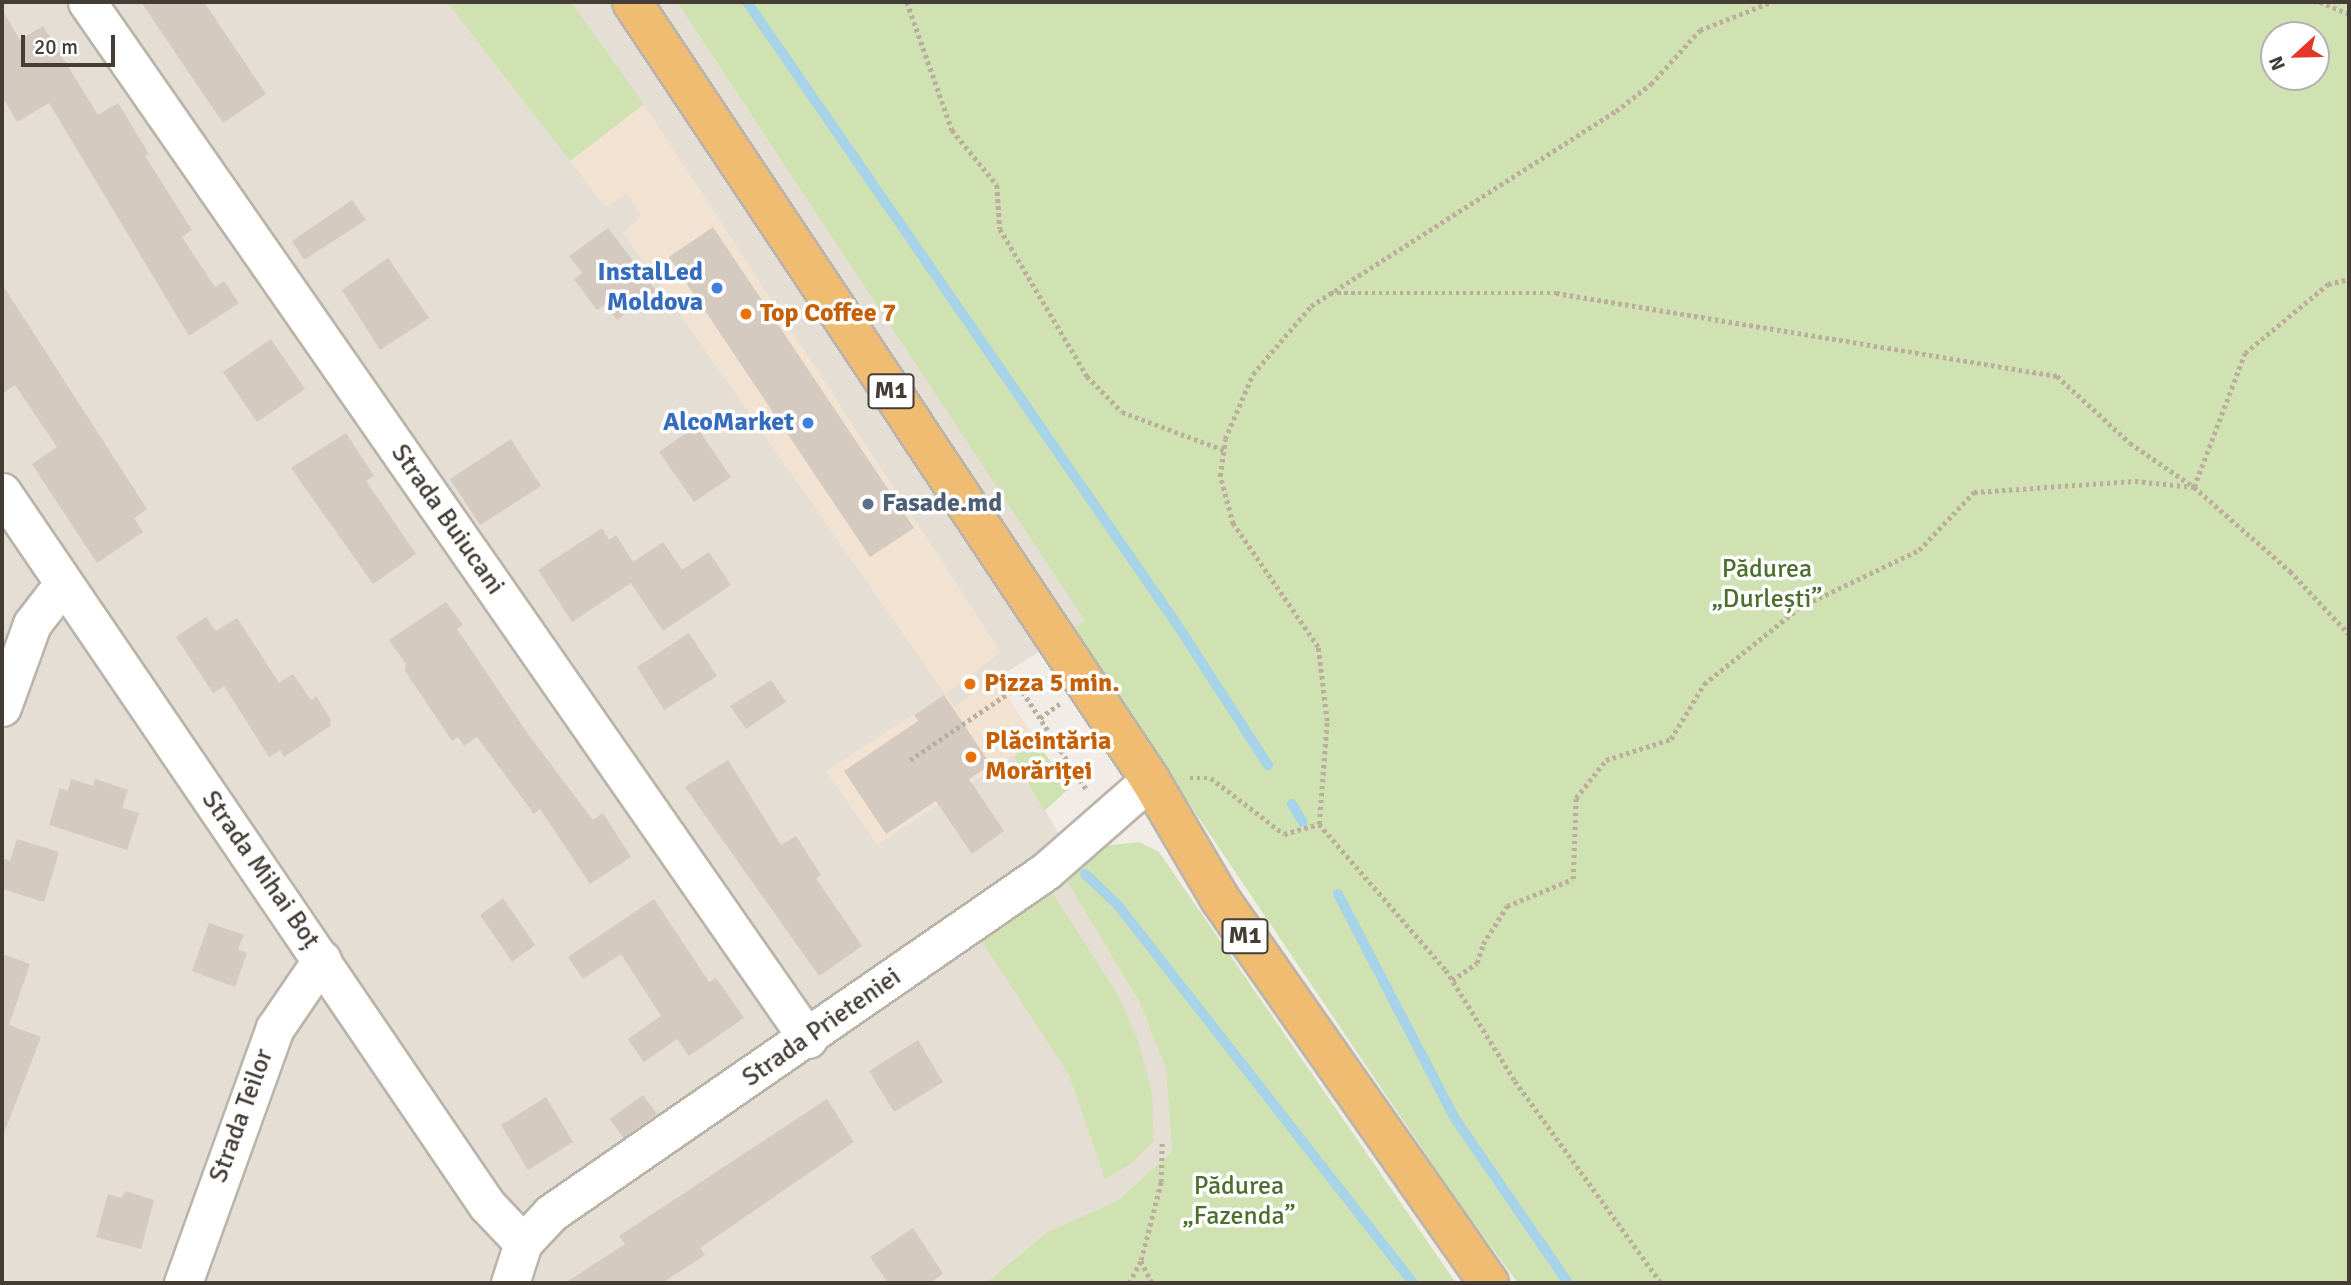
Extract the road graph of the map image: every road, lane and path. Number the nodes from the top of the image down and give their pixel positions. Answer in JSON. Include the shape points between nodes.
{"nodes":[{"id":1,"x":87,"y":2,"type":"edge"},
{"id":2,"x":632,"y":2,"type":"edge"},
{"id":3,"x":907,"y":2,"type":"edge"},
{"id":4,"x":1771,"y":2,"type":"edge"},
{"id":5,"x":2320,"y":2,"type":"edge"},
{"id":6,"x":2349,"y":14,"type":"edge"},
{"id":7,"x":2349,"y":279,"type":"edge"},
{"id":8,"x":1330,"y":293,"type":"junction"},
{"id":9,"x":1224,"y":450,"type":"junction"},
{"id":10,"x":2194,"y":487,"type":"junction"},
{"id":11,"x":2,"y":492,"type":"edge"},
{"id":12,"x":63,"y":584,"type":"junction"},
{"id":13,"x":2349,"y":634,"type":"edge"},
{"id":14,"x":1064,"y":700,"type":"dead end"},
{"id":15,"x":2,"y":707,"type":"edge"},
{"id":16,"x":1040,"y":718,"type":"junction"},
{"id":17,"x":910,"y":760,"type":"dead end"},
{"id":18,"x":1150,"y":780,"type":"junction"},
{"id":19,"x":1106,"y":819,"type":"junction"},
{"id":20,"x":1319,"y":824,"type":"junction"},
{"id":21,"x":322,"y":959,"type":"junction"},
{"id":22,"x":1452,"y":980,"type":"junction"},
{"id":23,"x":808,"y":1039,"type":"junction"},
{"id":24,"x":1162,"y":1142,"type":"dead end"},
{"id":25,"x":523,"y":1243,"type":"junction"},
{"id":26,"x":1141,"y":1260,"type":"junction"},
{"id":27,"x":183,"y":1283,"type":"edge"},
{"id":28,"x":510,"y":1283,"type":"edge"},
{"id":29,"x":1129,"y":1283,"type":"edge"},
{"id":30,"x":1152,"y":1283,"type":"edge"},
{"id":31,"x":1489,"y":1283,"type":"edge"},
{"id":32,"x":1661,"y":1283,"type":"edge"}],
"edges":[{"from":1,"to":23,"type":"street","name":"Strada Buiucani"},
{"from":2,"to":18,"type":"highway","number":"M1"},
{"from":3,"to":9,"type":"path","via":[[952,130],[997,185],[1000,229],[1087,376],[1122,412]]},
{"from":4,"to":8,"type":"path","via":[[1700,30],[1650,84],[1616,111]]},
{"from":5,"to":6,"type":"path"},
{"from":7,"to":10,"type":"path","via":[[2328,284],[2245,353]]},
{"from":8,"to":9,"type":"path","via":[[1311,306],[1252,374]]},
{"from":8,"to":10,"type":"path","via":[[1556,293],[2057,376],[2130,443]]},
{"from":9,"to":20,"type":"path","via":[[1220,476],[1233,524],[1318,647],[1327,721]]},
{"from":10,"to":13,"type":"path","via":[[2290,571]]},
{"from":10,"to":22,"type":"path","via":[[2134,481],[1974,492],[1919,550],[1800,607],[1704,684],[1671,739],[1606,760],[1576,798],[1573,878],[1507,906],[1483,944],[1477,963]]},
{"from":11,"to":12,"type":"street","name":"Strada Mihai Boț"},
{"from":12,"to":15,"type":"street","via":[[32,624]]},
{"from":12,"to":21,"type":"street","name":"Strada Mihai Boț"},
{"from":14,"to":16,"type":"path"},
{"from":16,"to":17,"type":"path","via":[[1018,686]]},
{"from":16,"to":19,"type":"path"},
{"from":18,"to":19,"type":"street","name":"Strada Prieteniei"},
{"from":18,"to":20,"type":"path","via":[[1211,778],[1284,834]]},
{"from":18,"to":31,"type":"highway","number":"M1","via":[[1220,899]]},
{"from":19,"to":23,"type":"street","name":"Strada Prieteniei","via":[[1046,871]]},
{"from":20,"to":22,"type":"path"},
{"from":21,"to":25,"type":"street","name":"Strada Mihai Boț","via":[[487,1205]]},
{"from":21,"to":27,"type":"street","name":"Strada Teilor","via":[[275,1028]]},
{"from":22,"to":32,"type":"path","via":[[1515,1081]]},
{"from":23,"to":25,"type":"street","name":"Strada Prieteniei","via":[[551,1213]]},
{"from":24,"to":26,"type":"path","via":[[1161,1182]]},
{"from":25,"to":28,"type":"street","name":"Strada Prieteniei"},
{"from":26,"to":29,"type":"path"},
{"from":26,"to":30,"type":"path"}]}
